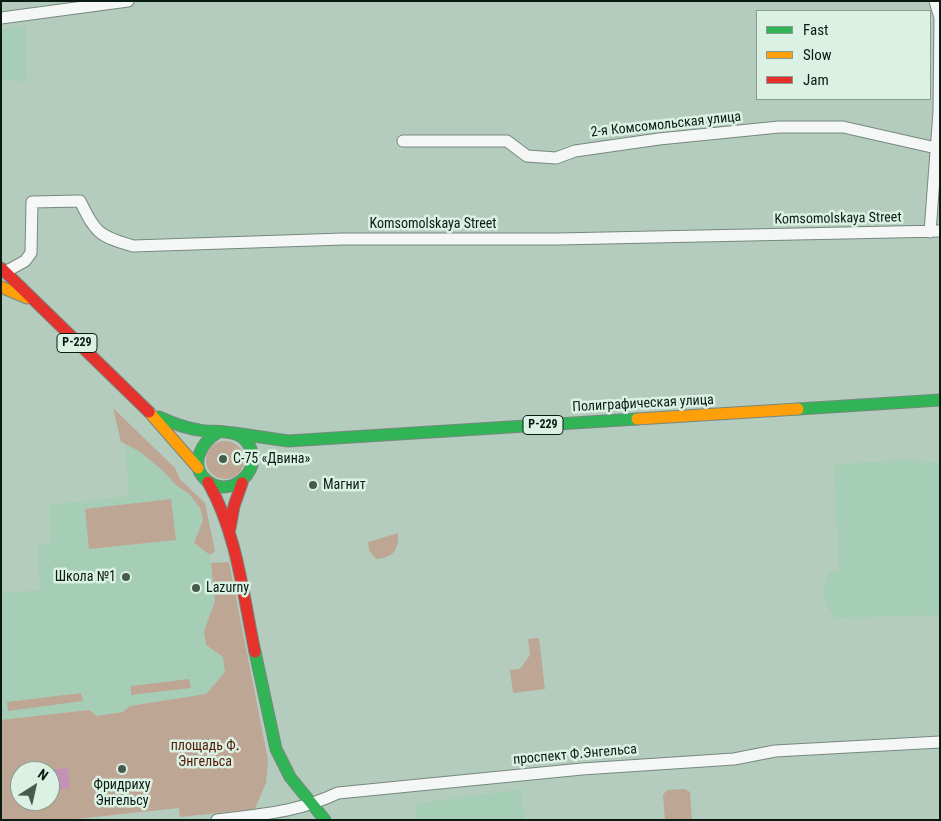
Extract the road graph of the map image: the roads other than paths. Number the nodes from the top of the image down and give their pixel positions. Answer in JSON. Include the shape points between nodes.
{"nodes":[{"id":1,"x":128,"y":1,"type":"edge"},
{"id":2,"x":935,"y":1,"type":"edge"},
{"id":3,"x":1,"y":18,"type":"edge"},
{"id":4,"x":939,"y":112,"type":"edge"},
{"id":5,"x":403,"y":141,"type":"dead end"},
{"id":6,"x":936,"y":148,"type":"junction"},
{"id":7,"x":935,"y":231,"type":"edge"},
{"id":8,"x":1,"y":259,"type":"edge"},
{"id":9,"x":3,"y":270,"type":"edge"},
{"id":10,"x":1,"y":287,"type":"edge"},
{"id":11,"x":38,"y":304,"type":"junction"},
{"id":12,"x":940,"y":400,"type":"edge"},
{"id":13,"x":152,"y":414,"type":"junction"},
{"id":14,"x":217,"y":433,"type":"junction"},
{"id":15,"x":234,"y":433,"type":"junction"},
{"id":16,"x":288,"y":441,"type":"junction"},
{"id":17,"x":198,"y":468,"type":"junction"},
{"id":18,"x":252,"y":468,"type":"junction"},
{"id":19,"x":208,"y":482,"type":"junction"},
{"id":20,"x":242,"y":483,"type":"junction"},
{"id":21,"x":230,"y":532,"type":"junction"},
{"id":22,"x":940,"y":742,"type":"edge"},
{"id":23,"x":314,"y":804,"type":"junction"},
{"id":24,"x":217,"y":820,"type":"edge"},
{"id":25,"x":325,"y":820,"type":"edge"}],
"edges":[{"from":1,"to":3,"type":"street"},
{"from":2,"to":4,"type":"street","via":[[940,18]]},
{"from":4,"to":6,"type":"street"},
{"from":5,"to":6,"type":"street","name":"2-я Комсомольская улица","via":[[507,141],[527,156],[556,158],[575,151],[660,139],[779,127],[843,127]]},
{"from":6,"to":7,"type":"street"},
{"from":7,"to":9,"type":"street","name":"Komsomolskaya Street","via":[[615,238],[343,239],[132,246],[106,238],[94,228],[80,201],[32,202],[31,253],[25,261]]},
{"from":8,"to":9,"type":"main road","name":"Полиграфическая улица","number":"Р-229"},
{"from":9,"to":11,"type":"main road","name":"Полиграфическая улица","number":"Р-229"},
{"from":10,"to":11,"type":"main road","via":[[18,292]]},
{"from":11,"to":13,"type":"main road","name":"Полиграфическая улица","number":"Р-229"},
{"from":12,"to":16,"type":"main road","name":"Полиграфическая улица","number":"Р-229"},
{"from":13,"to":14,"type":"main road","name":"Полиграфическая улица","number":"Р-229","via":[[185,427]]},
{"from":13,"to":17,"type":"main road","name":"Полиграфическая улица","number":"Р-229"},
{"from":14,"to":15,"type":"main road","name":"Полиграфическая улица","number":"Р-229"},
{"from":14,"to":17,"type":"main road","via":[[200,447]]},
{"from":15,"to":16,"type":"main road","name":"Полиграфическая улица","number":"Р-229"},
{"from":15,"to":18,"type":"main road","via":[[251,449]]},
{"from":16,"to":18,"type":"main road","name":"Полиграфическая улица","number":"Р-229","via":[[265,454]]},
{"from":17,"to":19,"type":"main road","name":"Полиграфическая улица","number":"Р-229"},
{"from":18,"to":20,"type":"main road","name":"Полиграфическая улица","number":"Р-229"},
{"from":19,"to":20,"type":"main road","via":[[226,488]]},
{"from":19,"to":21,"type":"main road","name":"Полиграфическая улица","via":[[221,505]]},
{"from":20,"to":21,"type":"main road","name":"Полиграфическая улица"},
{"from":21,"to":23,"type":"main road","via":[[276,749],[290,777]]},
{"from":22,"to":23,"type":"street","name":"проспект Ф.Энгельса","via":[[775,751],[734,759],[582,769],[344,792]]},
{"from":23,"to":24,"type":"street","name":"проспект Ф.Энгельса","via":[[293,810]]},
{"from":23,"to":25,"type":"main road"}]}
